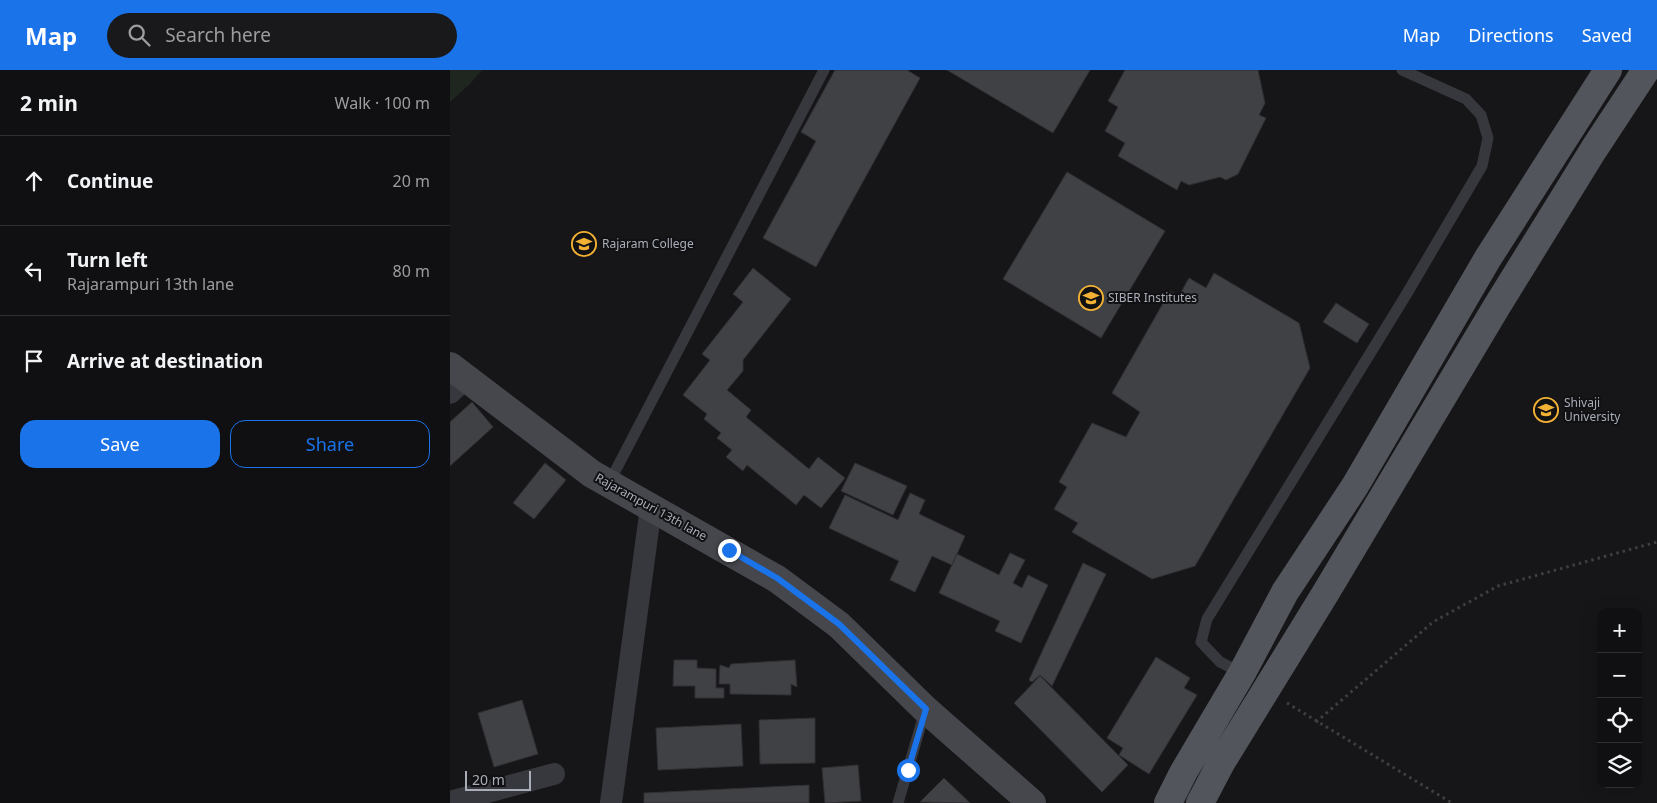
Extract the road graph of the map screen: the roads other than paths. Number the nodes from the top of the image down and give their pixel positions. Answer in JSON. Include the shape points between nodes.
{"nodes":[{"id":1,"x":824,"y":70,"type":"edge"},
{"id":2,"x":1402,"y":70,"type":"edge"},
{"id":3,"x":1608,"y":70,"type":"edge"},
{"id":4,"x":1645,"y":77,"type":"edge"},
{"id":5,"x":455,"y":379,"type":"edge"},
{"id":6,"x":609,"y":483,"type":"junction"},
{"id":7,"x":651,"y":507,"type":"junction"},
{"id":8,"x":1242,"y":673,"type":"junction"},
{"id":9,"x":926,"y":709,"type":"junction"},
{"id":10,"x":554,"y":774,"type":"dead end"},
{"id":11,"x":450,"y":802,"type":"edge"},
{"id":12,"x":611,"y":803,"type":"edge"},
{"id":13,"x":898,"y":803,"type":"edge"},
{"id":14,"x":1032,"y":803,"type":"edge"},
{"id":15,"x":1168,"y":803,"type":"edge"},
{"id":16,"x":1200,"y":803,"type":"edge"}],
"edges":[{"from":1,"to":6,"type":"lane"},
{"from":2,"to":8,"type":"lane","via":[[1466,99],[1481,115],[1488,138],[1482,166],[1207,619],[1201,642],[1220,662]]},
{"from":3,"to":8,"type":"main road","via":[[1488,258],[1355,486],[1285,592]]},
{"from":4,"to":16,"type":"main road","via":[[1578,174],[1264,690]]},
{"from":5,"to":6,"type":"street","name":"Rajarampuri 13th lane"},
{"from":6,"to":7,"type":"street","name":"Rajarampuri 13th lane"},
{"from":7,"to":9,"type":"street","name":"Rajarampuri 13th lane","via":[[777,578],[839,624]]},
{"from":7,"to":12,"type":"street"},
{"from":8,"to":15,"type":"main road"},
{"from":9,"to":13,"type":"lane"},
{"from":9,"to":14,"type":"street","name":"Rajarampuri 13th lane"},
{"from":10,"to":11,"type":"street"}]}
